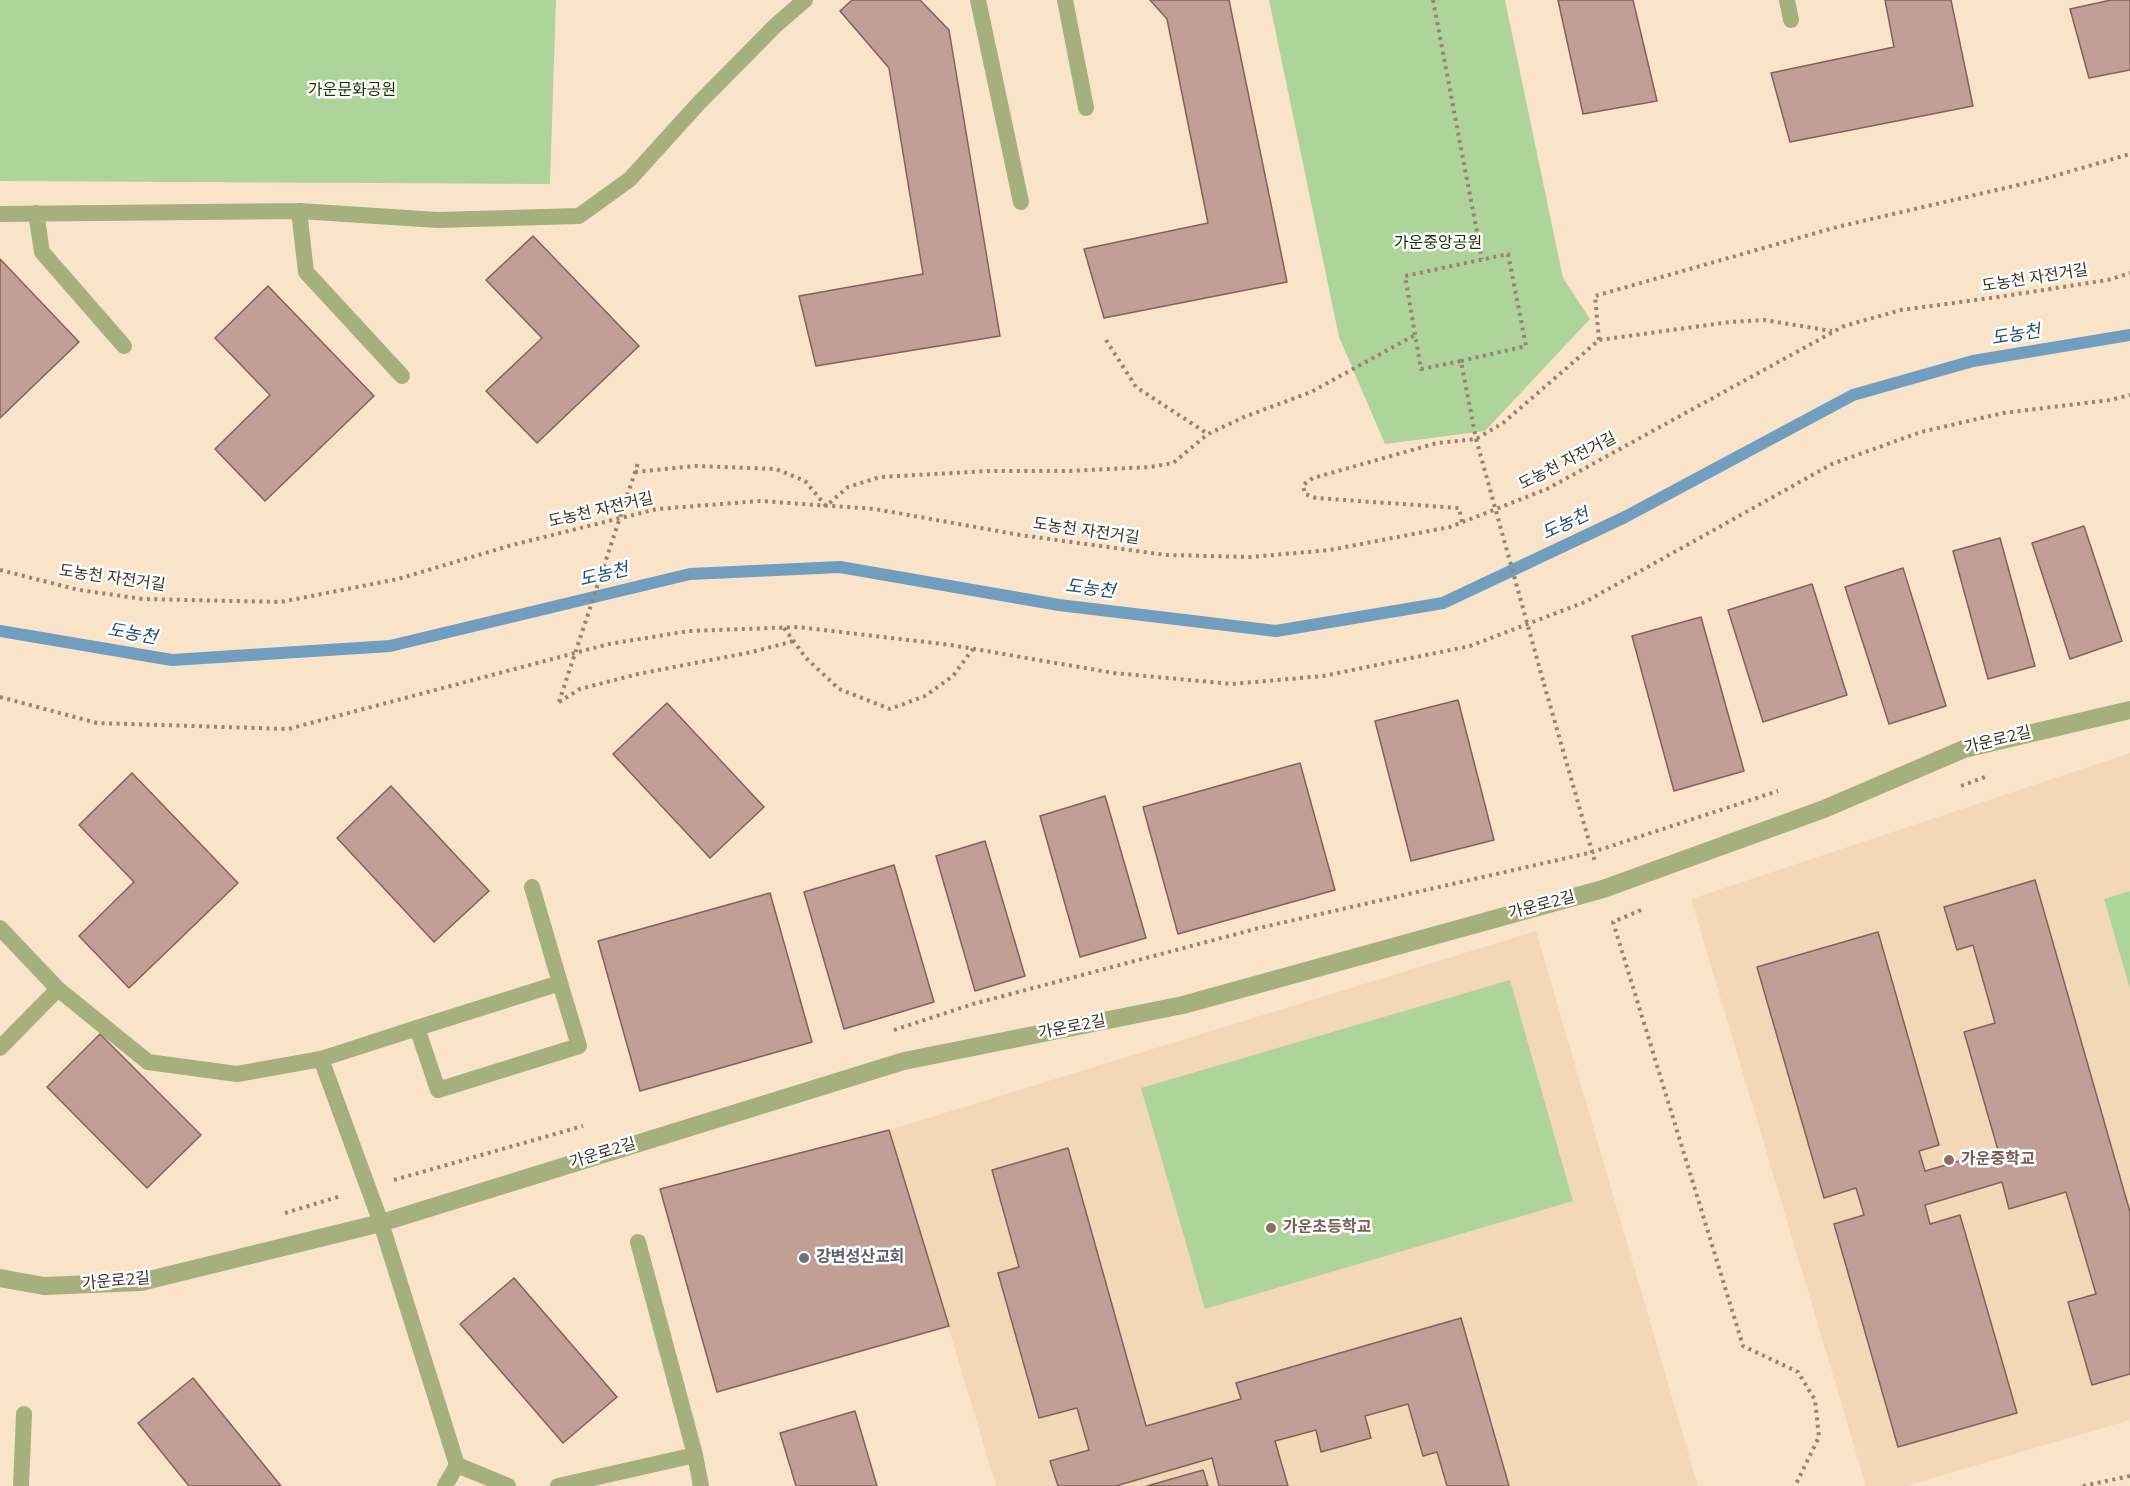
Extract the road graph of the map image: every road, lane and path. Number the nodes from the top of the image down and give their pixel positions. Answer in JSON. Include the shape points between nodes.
{"nodes":[{"id":1,"x":804,"y":0,"type":"edge"},
{"id":2,"x":978,"y":0,"type":"edge"},
{"id":3,"x":1065,"y":0,"type":"edge"},
{"id":4,"x":1433,"y":0,"type":"edge"},
{"id":5,"x":1787,"y":0,"type":"edge"},
{"id":6,"x":1791,"y":20,"type":"dead end"},
{"id":7,"x":1086,"y":108,"type":"dead end"},
{"id":8,"x":2130,"y":154,"type":"edge"},
{"id":9,"x":1021,"y":202,"type":"dead end"},
{"id":10,"x":299,"y":211,"type":"junction"},
{"id":11,"x":36,"y":213,"type":"junction"},
{"id":12,"x":0,"y":214,"type":"edge"},
{"id":13,"x":1482,"y":259,"type":"junction"},
{"id":14,"x":2130,"y":273,"type":"edge"},
{"id":15,"x":1834,"y":331,"type":"junction"},
{"id":16,"x":1415,"y":335,"type":"junction"},
{"id":17,"x":1106,"y":340,"type":"dead end"},
{"id":18,"x":1599,"y":340,"type":"junction"},
{"id":19,"x":124,"y":345,"type":"dead end"},
{"id":20,"x":1461,"y":362,"type":"junction"},
{"id":21,"x":402,"y":376,"type":"dead end"},
{"id":22,"x":2130,"y":395,"type":"edge"},
{"id":23,"x":1208,"y":434,"type":"junction"},
{"id":24,"x":1476,"y":439,"type":"junction"},
{"id":25,"x":639,"y":460,"type":"dead end"},
{"id":26,"x":635,"y":472,"type":"junction"},
{"id":27,"x":826,"y":506,"type":"junction"},
{"id":28,"x":1462,"y":522,"type":"junction"},
{"id":29,"x":0,"y":570,"type":"edge"},
{"id":30,"x":784,"y":628,"type":"junction"},
{"id":31,"x":794,"y":641,"type":"junction"},
{"id":32,"x":973,"y":649,"type":"junction"},
{"id":33,"x":0,"y":698,"type":"edge"},
{"id":34,"x":2130,"y":710,"type":"edge"},
{"id":35,"x":1786,"y":788,"type":"dead end"},
{"id":36,"x":1593,"y":852,"type":"junction"},
{"id":37,"x":1595,"y":862,"type":"dead end"},
{"id":38,"x":532,"y":887,"type":"dead end"},
{"id":39,"x":1613,"y":922,"type":"dead end"},
{"id":40,"x":0,"y":928,"type":"edge"},
{"id":41,"x":560,"y":983,"type":"junction"},
{"id":42,"x":58,"y":989,"type":"junction"},
{"id":43,"x":417,"y":1028,"type":"junction"},
{"id":44,"x":888,"y":1032,"type":"dead end"},
{"id":45,"x":0,"y":1048,"type":"edge"},
{"id":46,"x":321,"y":1059,"type":"junction"},
{"id":47,"x":584,"y":1126,"type":"dead end"},
{"id":48,"x":368,"y":1187,"type":"junction"},
{"id":49,"x":278,"y":1215,"type":"dead end"},
{"id":50,"x":381,"y":1222,"type":"junction"},
{"id":51,"x":638,"y":1242,"type":"dead end"},
{"id":52,"x":0,"y":1278,"type":"edge"},
{"id":53,"x":24,"y":1414,"type":"dead end"},
{"id":54,"x":695,"y":1455,"type":"junction"},
{"id":55,"x":457,"y":1465,"type":"junction"},
{"id":56,"x":2130,"y":1476,"type":"edge"},
{"id":57,"x":21,"y":1486,"type":"edge"},
{"id":58,"x":445,"y":1486,"type":"edge"},
{"id":59,"x":508,"y":1486,"type":"edge"},
{"id":60,"x":558,"y":1486,"type":"edge"},
{"id":61,"x":702,"y":1486,"type":"edge"},
{"id":62,"x":1795,"y":1486,"type":"edge"},
{"id":63,"x":2083,"y":1486,"type":"edge"}],
"edges":[{"from":1,"to":10,"type":"lane","via":[[714,88],[630,179],[579,216],[438,220]]},
{"from":2,"to":9,"type":"lane"},
{"from":3,"to":7,"type":"lane"},
{"from":4,"to":13,"type":"path"},
{"from":5,"to":6,"type":"lane"},
{"from":8,"to":18,"type":"path","via":[[2044,179],[1837,227],[1595,297]]},
{"from":10,"to":11,"type":"lane"},
{"from":10,"to":21,"type":"lane","via":[[306,272]]},
{"from":11,"to":12,"type":"lane"},
{"from":11,"to":19,"type":"lane","via":[[42,252]]},
{"from":13,"to":16,"type":"path","via":[[1405,276]]},
{"from":13,"to":20,"type":"path","via":[[1509,254],[1526,346]]},
{"from":14,"to":15,"type":"path","name":"도농천 자전거길","via":[[2108,280],[1901,310]]},
{"from":15,"to":18,"type":"path","via":[[1764,320]]},
{"from":15,"to":28,"type":"path","name":"도농천 자전거길","via":[[1547,489]]},
{"from":16,"to":20,"type":"path","via":[[1421,369]]},
{"from":16,"to":23,"type":"path","via":[[1311,392]]},
{"from":17,"to":23,"type":"path","via":[[1136,387]]},
{"from":18,"to":24,"type":"path","via":[[1503,423]]},
{"from":20,"to":24,"type":"path"},
{"from":22,"to":32,"type":"path","via":[[2003,413],[1931,429],[1832,464],[1585,602],[1470,646],[1323,676],[1232,684],[1114,674]]},
{"from":23,"to":27,"type":"path","via":[[1173,463],[880,477],[848,487]]},
{"from":24,"to":28,"type":"path","via":[[1437,443],[1313,478],[1303,485],[1305,494],[1316,498],[1459,508]]},
{"from":24,"to":36,"type":"path","bridge":true},
{"from":25,"to":26,"type":"path","bridge":true},
{"from":26,"to":27,"type":"path","via":[[696,466],[776,469],[805,481]]},
{"from":26,"to":31,"type":"path","bridge":true,"via":[[559,702],[580,689]]},
{"from":27,"to":28,"type":"path","name":"도농천 자전거길","via":[[875,509],[1020,535],[1177,556],[1250,557],[1330,550]]},
{"from":27,"to":29,"type":"path","name":"도농천 자전거길","via":[[760,501],[657,509],[512,545],[399,579],[281,602],[143,599],[79,590]]},
{"from":30,"to":31,"type":"path"},
{"from":30,"to":32,"type":"path"},
{"from":30,"to":33,"type":"path","via":[[689,631],[609,644],[288,729],[97,723]]},
{"from":31,"to":32,"type":"path","via":[[839,689],[890,709],[925,696],[952,676]]},
{"from":34,"to":50,"type":"street","name":"가운로2길","via":[[1964,749],[1824,809],[1604,889],[1184,1005],[904,1061]]},
{"from":35,"to":36,"type":"path"},
{"from":36,"to":37,"type":"path"},
{"from":36,"to":44,"type":"path","via":[[1259,928],[973,1004]]},
{"from":38,"to":41,"type":"lane"},
{"from":39,"to":62,"type":"path","via":[[1743,1347],[1798,1372],[1815,1400],[1819,1437]]},
{"from":40,"to":42,"type":"lane"},
{"from":41,"to":43,"type":"lane"},
{"from":41,"to":43,"type":"lane","via":[[579,1046],[438,1090]]},
{"from":42,"to":45,"type":"lane"},
{"from":42,"to":46,"type":"lane","via":[[148,1062],[237,1074]]},
{"from":43,"to":46,"type":"lane"},
{"from":46,"to":48,"type":"lane"},
{"from":47,"to":48,"type":"path"},
{"from":48,"to":49,"type":"path"},
{"from":48,"to":50,"type":"lane"},
{"from":50,"to":52,"type":"street","name":"가운로2길","via":[[141,1282],[44,1286]]},
{"from":50,"to":55,"type":"lane"},
{"from":51,"to":54,"type":"lane"},
{"from":53,"to":57,"type":"lane"},
{"from":54,"to":60,"type":"lane"},
{"from":54,"to":61,"type":"lane"},
{"from":55,"to":58,"type":"lane"},
{"from":55,"to":59,"type":"lane"},
{"from":56,"to":63,"type":"path"}]}
